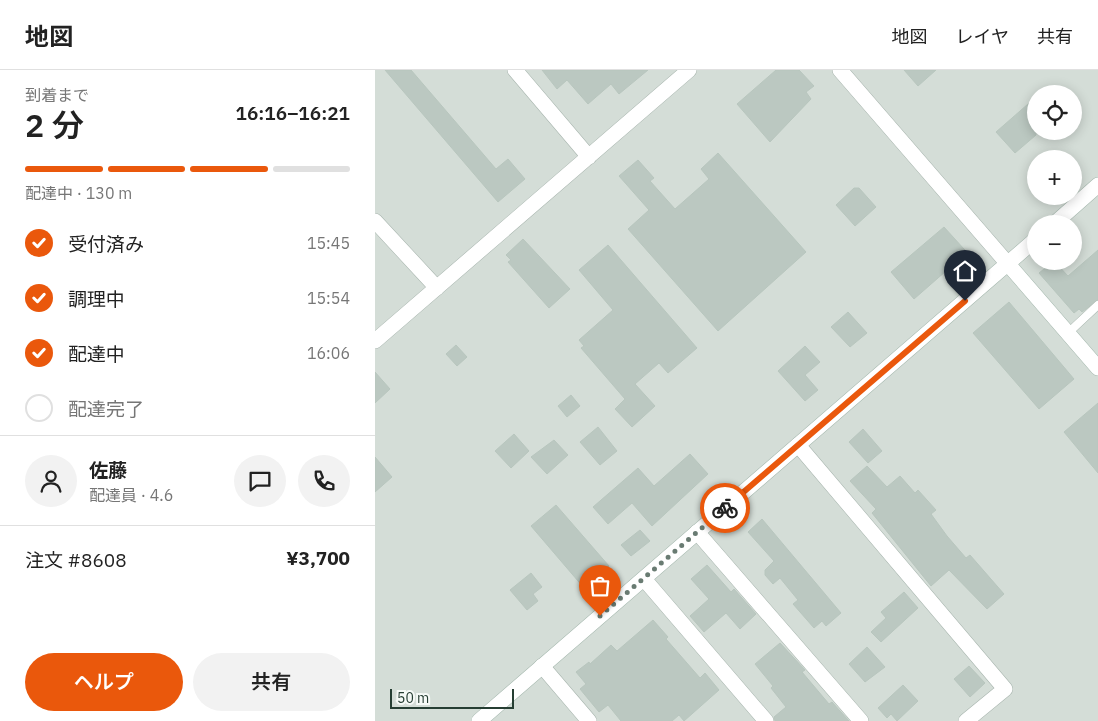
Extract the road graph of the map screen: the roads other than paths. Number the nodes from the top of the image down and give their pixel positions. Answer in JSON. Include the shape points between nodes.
{"nodes":[{"id":1,"x":515,"y":70,"type":"edge"},
{"id":2,"x":841,"y":70,"type":"edge"},
{"id":3,"x":681,"y":72,"type":"edge"},
{"id":4,"x":589,"y":157,"type":"junction"},
{"id":5,"x":1098,"y":185,"type":"edge"},
{"id":6,"x":1064,"y":215,"type":"edge"},
{"id":7,"x":375,"y":221,"type":"edge"},
{"id":8,"x":1027,"y":247,"type":"edge"},
{"id":9,"x":1008,"y":264,"type":"junction"},
{"id":10,"x":437,"y":288,"type":"junction"},
{"id":11,"x":1098,"y":305,"type":"edge"},
{"id":12,"x":1067,"y":333,"type":"junction"},
{"id":13,"x":375,"y":341,"type":"edge"},
{"id":14,"x":1098,"y":368,"type":"edge"},
{"id":15,"x":798,"y":445,"type":"junction"},
{"id":16,"x":697,"y":532,"type":"junction"},
{"id":17,"x":644,"y":579,"type":"junction"},
{"id":18,"x":542,"y":666,"type":"junction"},
{"id":19,"x":479,"y":721,"type":"edge"},
{"id":20,"x":589,"y":721,"type":"edge"},
{"id":21,"x":766,"y":721,"type":"edge"},
{"id":22,"x":861,"y":721,"type":"edge"},
{"id":23,"x":966,"y":721,"type":"edge"}],
"edges":[{"from":1,"to":4,"type":"street"},
{"from":2,"to":9,"type":"street"},
{"from":3,"to":4,"type":"street"},
{"from":4,"to":10,"type":"street"},
{"from":5,"to":6,"type":"street"},
{"from":7,"to":10,"type":"street"},
{"from":8,"to":9,"type":"street"},
{"from":9,"to":12,"type":"street"},
{"from":9,"to":15,"type":"street"},
{"from":10,"to":13,"type":"street"},
{"from":11,"to":12,"type":"lane"},
{"from":12,"to":14,"type":"street"},
{"from":15,"to":16,"type":"street"},
{"from":15,"to":23,"type":"street","via":[[1005,688]]},
{"from":16,"to":17,"type":"street"},
{"from":16,"to":22,"type":"street"},
{"from":17,"to":18,"type":"street"},
{"from":17,"to":21,"type":"street"},
{"from":18,"to":19,"type":"street"},
{"from":18,"to":20,"type":"street"}]}
